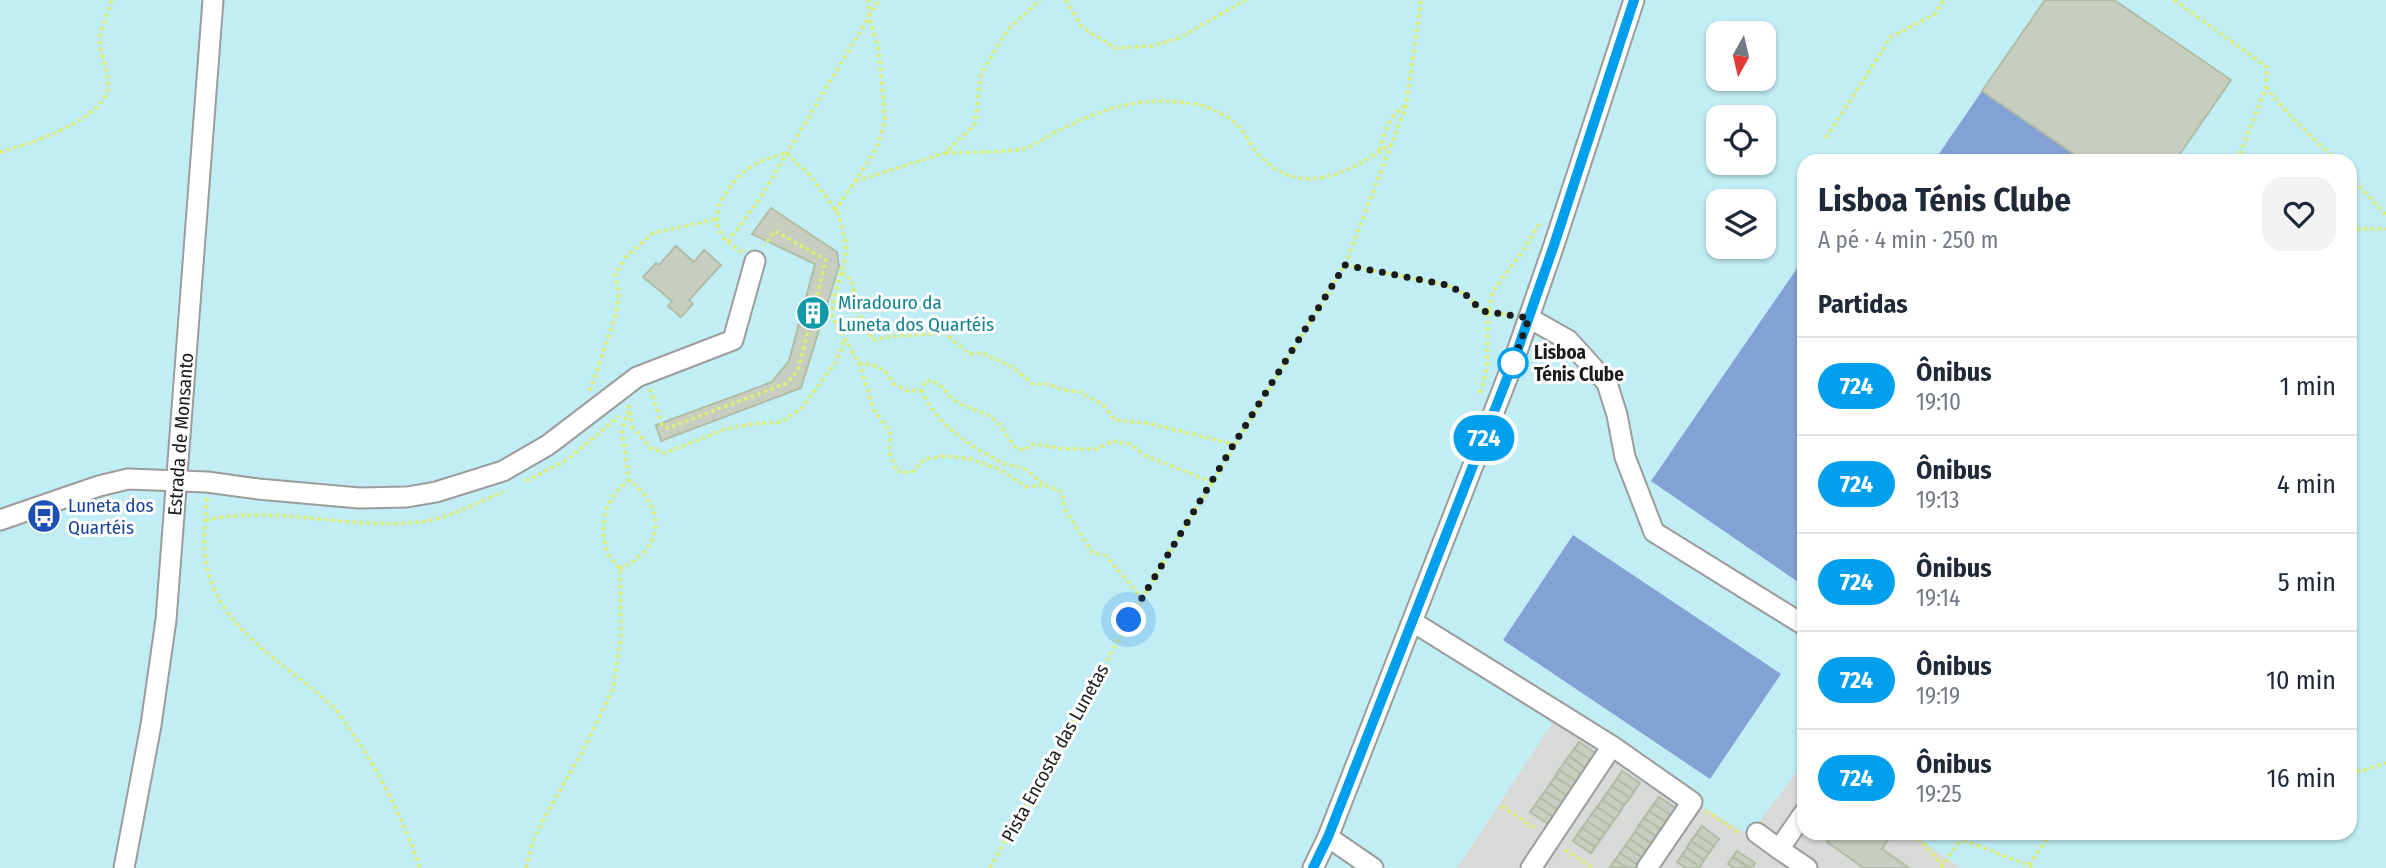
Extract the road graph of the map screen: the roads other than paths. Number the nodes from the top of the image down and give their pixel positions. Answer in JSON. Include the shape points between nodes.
{"nodes":[{"id":1,"x":213,"y":0,"type":"edge"},
{"id":2,"x":1634,"y":0,"type":"edge"},
{"id":3,"x":755,"y":261,"type":"road end"},
{"id":4,"x":1529,"y":318,"type":"junction"},
{"id":5,"x":175,"y":480,"type":"junction"},
{"id":6,"x":0,"y":520,"type":"edge"},
{"id":7,"x":1797,"y":621,"type":"edge"},
{"id":8,"x":1413,"y":622,"type":"junction"},
{"id":9,"x":1612,"y":746,"type":"junction"},
{"id":10,"x":1797,"y":823,"type":"edge"},
{"id":11,"x":1757,"y":833,"type":"road end"},
{"id":12,"x":1328,"y":837,"type":"junction"},
{"id":13,"x":1779,"y":849,"type":"junction"},
{"id":14,"x":124,"y":868,"type":"edge"},
{"id":15,"x":1313,"y":868,"type":"edge"},
{"id":16,"x":1373,"y":868,"type":"edge"},
{"id":17,"x":1531,"y":868,"type":"edge"},
{"id":18,"x":1647,"y":868,"type":"edge"},
{"id":19,"x":1807,"y":868,"type":"edge"}],
"edges":[{"from":1,"to":5,"type":"street","name":"Estrada de Monsanto"},
{"from":2,"to":4,"type":"street"},
{"from":3,"to":5,"type":"street","via":[[733,340],[623,386],[548,446],[503,471],[407,497],[359,498]]},
{"from":4,"to":7,"type":"street","via":[[1568,341],[1607,383],[1625,457],[1654,532]]},
{"from":4,"to":8,"type":"street"},
{"from":5,"to":6,"type":"street","via":[[128,479]]},
{"from":5,"to":14,"type":"street","name":"Estrada de Monsanto","via":[[161,660]]},
{"from":8,"to":9,"type":"street"},
{"from":8,"to":12,"type":"street"},
{"from":9,"to":17,"type":"street"},
{"from":9,"to":18,"type":"street","via":[[1692,802]]},
{"from":10,"to":13,"type":"street"},
{"from":11,"to":13,"type":"street"},
{"from":12,"to":15,"type":"street"},
{"from":12,"to":16,"type":"street"},
{"from":13,"to":19,"type":"street"}]}
